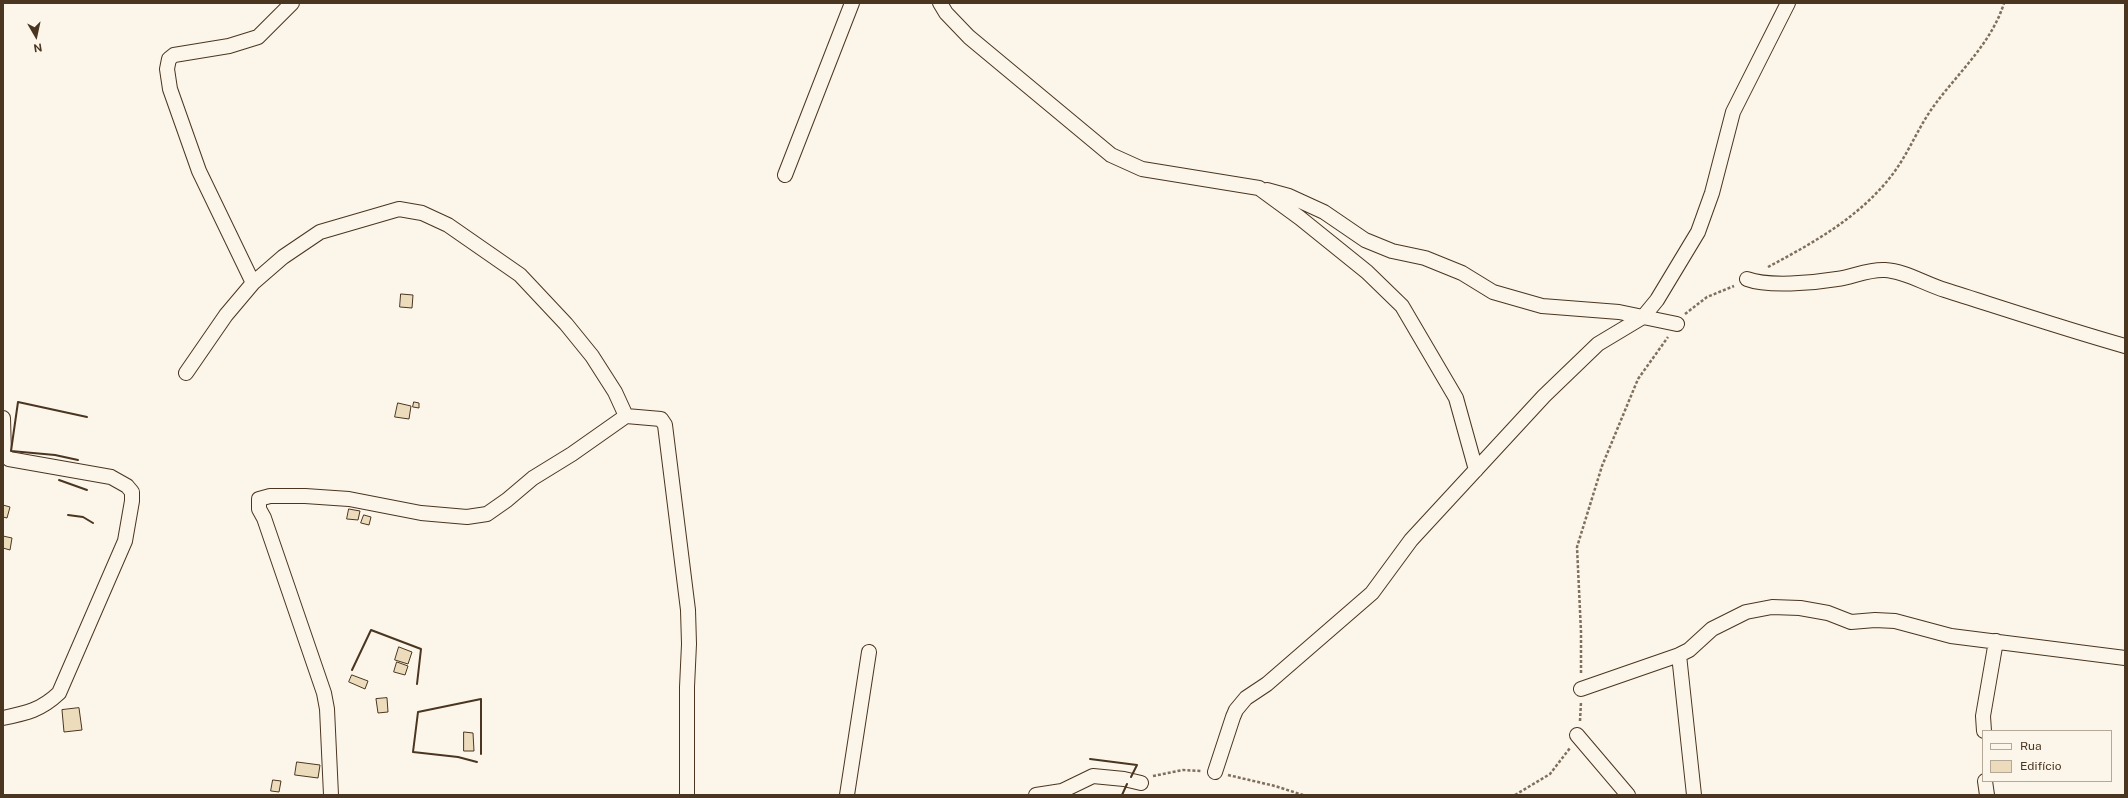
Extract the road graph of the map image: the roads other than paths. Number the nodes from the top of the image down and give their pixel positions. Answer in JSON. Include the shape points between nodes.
{"nodes":[{"id":1,"x":292,"y":3,"type":"edge"},
{"id":2,"x":852,"y":3,"type":"edge"},
{"id":3,"x":940,"y":3,"type":"edge"},
{"id":4,"x":1788,"y":3,"type":"edge"},
{"id":5,"x":785,"y":175,"type":"dead end"},
{"id":6,"x":1259,"y":188,"type":"junction"},
{"id":7,"x":1747,"y":280,"type":"road end"},
{"id":8,"x":253,"y":283,"type":"junction"},
{"id":9,"x":1643,"y":317,"type":"junction"},
{"id":10,"x":1677,"y":324,"type":"road end"},
{"id":11,"x":2125,"y":346,"type":"edge"},
{"id":12,"x":186,"y":373,"type":"dead end"},
{"id":13,"x":626,"y":416,"type":"junction"},
{"id":14,"x":3,"y":418,"type":"edge"},
{"id":15,"x":1476,"y":470,"type":"junction"},
{"id":16,"x":1996,"y":641,"type":"junction"},
{"id":17,"x":869,"y":652,"type":"dead end"},
{"id":18,"x":1679,"y":655,"type":"junction"},
{"id":19,"x":2125,"y":658,"type":"edge"},
{"id":20,"x":1581,"y":689,"type":"road end"},
{"id":21,"x":3,"y":718,"type":"edge"},
{"id":22,"x":1984,"y":730,"type":"edge"},
{"id":23,"x":1577,"y":735,"type":"road end"},
{"id":24,"x":1215,"y":772,"type":"dead end"},
{"id":25,"x":1986,"y":782,"type":"edge"},
{"id":26,"x":1141,"y":783,"type":"dead end"},
{"id":27,"x":331,"y":795,"type":"edge"},
{"id":28,"x":687,"y":795,"type":"edge"},
{"id":29,"x":847,"y":795,"type":"edge"},
{"id":30,"x":1036,"y":795,"type":"edge"},
{"id":31,"x":1628,"y":795,"type":"edge"},
{"id":32,"x":1694,"y":795,"type":"edge"},
{"id":33,"x":1987,"y":795,"type":"edge"}],
"edges":[{"from":1,"to":8,"type":"street","via":[[258,37],[229,46],[174,55],[169,59],[167,69],[170,89],[198,171]]},
{"from":2,"to":5,"type":"street"},
{"from":3,"to":6,"type":"street","via":[[969,37],[1111,155],[1142,169]]},
{"from":4,"to":9,"type":"street","via":[[1733,112],[1712,193],[1698,232],[1657,300]]},
{"from":6,"to":9,"type":"street","via":[[1289,196],[1324,212],[1366,240],[1425,258],[1462,273],[1493,292],[1542,306],[1619,312]]},
{"from":6,"to":15,"type":"street","via":[[1367,272],[1402,306],[1456,398]]},
{"from":7,"to":11,"type":"street","via":[[1756,283],[1792,283],[1838,279],[1885,270]]},
{"from":8,"to":12,"type":"street","via":[[226,315]]},
{"from":8,"to":13,"type":"street","via":[[283,257],[320,232],[399,209],[422,213],[448,225],[520,275],[592,356],[615,392]]},
{"from":9,"to":10,"type":"street"},
{"from":9,"to":15,"type":"street","via":[[1598,344],[1544,396]]},
{"from":13,"to":27,"type":"street","via":[[533,478],[487,514],[467,517],[421,513],[349,499],[305,496],[270,496],[259,499],[259,509],[324,693]]},
{"from":13,"to":28,"type":"street","via":[[661,419],[665,425],[688,610]]},
{"from":14,"to":21,"type":"street","via":[[4,454],[9,459],[111,477],[127,486],[132,492],[132,501],[125,541],[59,693],[49,703],[34,711]]},
{"from":15,"to":24,"type":"street","via":[[1411,540],[1372,593],[1267,684],[1246,698],[1236,710]]},
{"from":16,"to":18,"type":"street","via":[[1951,636],[1895,621],[1851,622],[1828,613],[1772,607],[1746,612],[1712,629],[1689,650]]},
{"from":16,"to":19,"type":"street"},
{"from":16,"to":22,"type":"street","via":[[1983,716]]},
{"from":17,"to":29,"type":"street"},
{"from":18,"to":20,"type":"street"},
{"from":18,"to":32,"type":"street"},
{"from":23,"to":31,"type":"street"},
{"from":25,"to":33,"type":"street"},
{"from":26,"to":30,"type":"street","via":[[1093,776],[1062,791]]}]}
